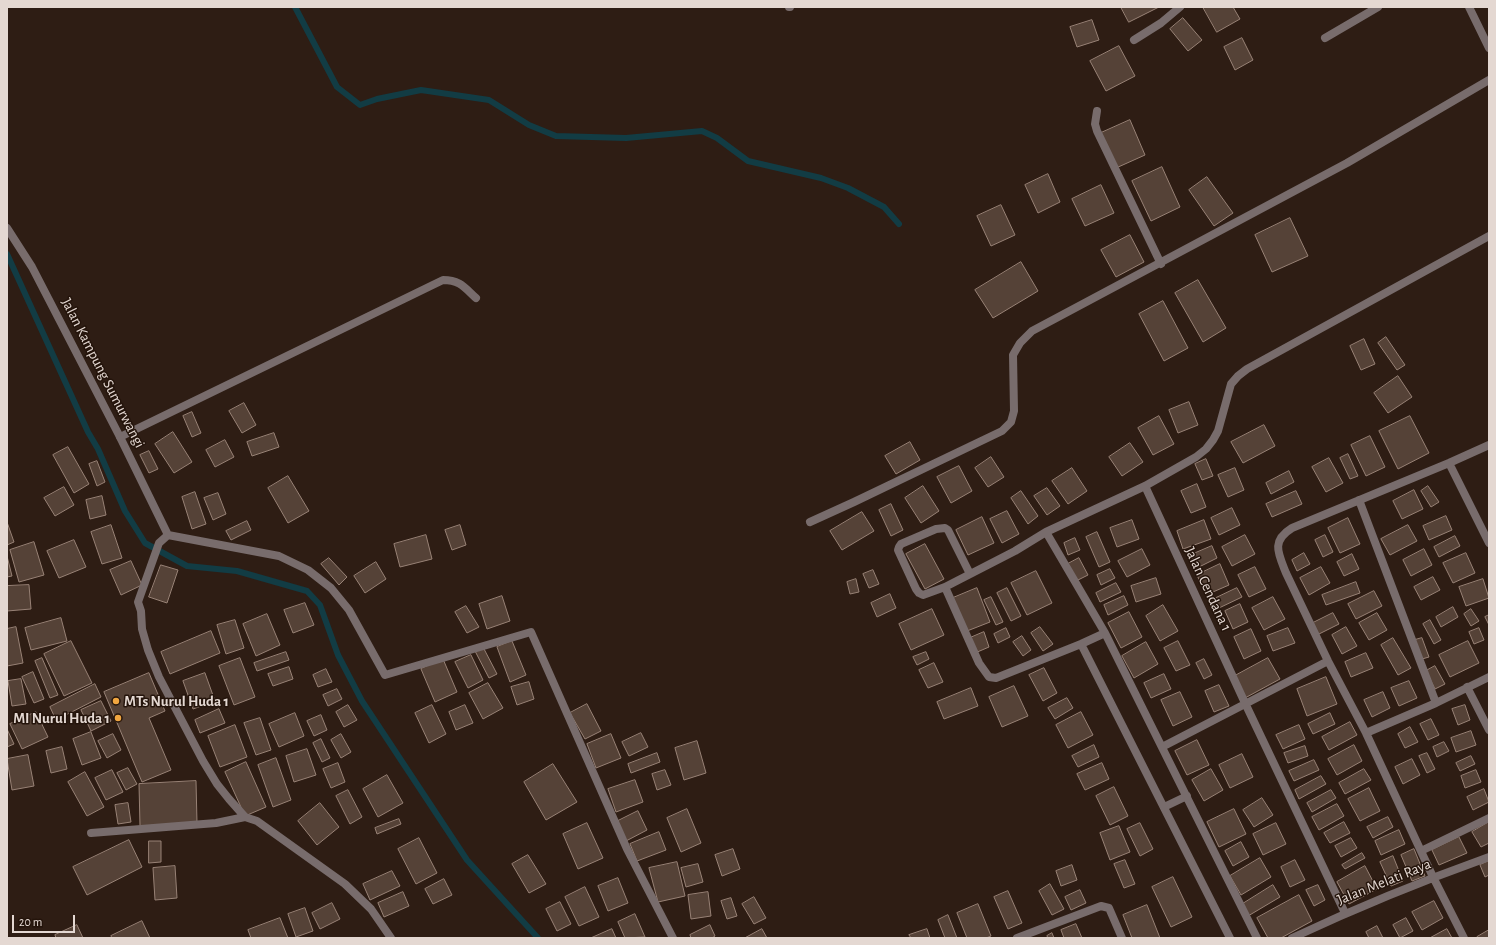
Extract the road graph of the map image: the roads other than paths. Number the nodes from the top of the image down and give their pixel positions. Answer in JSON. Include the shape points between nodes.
{"nodes":[{"id":1,"x":1180,"y":7,"type":"edge"},
{"id":2,"x":1378,"y":7,"type":"edge"},
{"id":3,"x":1469,"y":7,"type":"edge"},
{"id":4,"x":1325,"y":38,"type":"dead end"},
{"id":5,"x":1134,"y":40,"type":"dead end"},
{"id":6,"x":1489,"y":48,"type":"edge"},
{"id":7,"x":1489,"y":80,"type":"edge"},
{"id":8,"x":1097,"y":111,"type":"dead end"},
{"id":9,"x":7,"y":228,"type":"edge"},
{"id":10,"x":1489,"y":236,"type":"edge"},
{"id":11,"x":1161,"y":264,"type":"junction"},
{"id":12,"x":476,"y":298,"type":"dead end"},
{"id":13,"x":120,"y":436,"type":"junction"},
{"id":14,"x":1489,"y":445,"type":"edge"},
{"id":15,"x":1449,"y":463,"type":"junction"},
{"id":16,"x":1145,"y":486,"type":"junction"},
{"id":17,"x":1360,"y":500,"type":"junction"},
{"id":18,"x":810,"y":522,"type":"dead end"},
{"id":19,"x":1046,"y":532,"type":"junction"},
{"id":20,"x":168,"y":535,"type":"junction"},
{"id":21,"x":1489,"y":543,"type":"edge"},
{"id":22,"x":970,"y":574,"type":"junction"},
{"id":23,"x":945,"y":587,"type":"junction"},
{"id":24,"x":1106,"y":633,"type":"junction"},
{"id":25,"x":1081,"y":644,"type":"junction"},
{"id":26,"x":1328,"y":661,"type":"junction"},
{"id":27,"x":1489,"y":677,"type":"edge"},
{"id":28,"x":1467,"y":687,"type":"junction"},
{"id":29,"x":1246,"y":703,"type":"junction"},
{"id":30,"x":1436,"y":703,"type":"junction"},
{"id":31,"x":1489,"y":730,"type":"edge"},
{"id":32,"x":1366,"y":733,"type":"junction"},
{"id":33,"x":1162,"y":747,"type":"junction"},
{"id":34,"x":1187,"y":796,"type":"junction"},
{"id":35,"x":1164,"y":807,"type":"junction"},
{"id":36,"x":245,"y":817,"type":"junction"},
{"id":37,"x":1489,"y":818,"type":"edge"},
{"id":38,"x":90,"y":833,"type":"dead end"},
{"id":39,"x":1421,"y":851,"type":"junction"},
{"id":40,"x":1489,"y":856,"type":"edge"},
{"id":41,"x":1433,"y":877,"type":"junction"},
{"id":42,"x":1345,"y":913,"type":"junction"},
{"id":43,"x":391,"y":938,"type":"edge"},
{"id":44,"x":673,"y":938,"type":"edge"},
{"id":45,"x":1017,"y":938,"type":"edge"},
{"id":46,"x":1122,"y":938,"type":"edge"},
{"id":47,"x":1230,"y":938,"type":"edge"},
{"id":48,"x":1257,"y":938,"type":"edge"},
{"id":49,"x":1292,"y":938,"type":"edge"},
{"id":50,"x":1464,"y":938,"type":"edge"}],
"edges":[{"from":1,"to":5,"type":"street","via":[[1162,23]]},
{"from":2,"to":4,"type":"street"},
{"from":3,"to":6,"type":"street"},
{"from":7,"to":11,"type":"street","via":[[1347,163]]},
{"from":8,"to":11,"type":"street","via":[[1097,131]]},
{"from":9,"to":13,"type":"street","name":"Jalan Kampung Sumurwangi","via":[[32,267]]},
{"from":10,"to":16,"type":"street","via":[[1247,369],[1231,384],[1218,431],[1206,449]]},
{"from":11,"to":18,"type":"street","via":[[1032,331],[1020,343],[1013,355],[1014,411],[1011,422],[1002,431]]},
{"from":12,"to":13,"type":"street","via":[[460,282],[443,280]]},
{"from":13,"to":20,"type":"street","name":"Jalan Kampung Sumurwangi"},
{"from":14,"to":15,"type":"street"},
{"from":15,"to":17,"type":"street"},
{"from":15,"to":21,"type":"street"},
{"from":16,"to":19,"type":"street"},
{"from":16,"to":29,"type":"street","name":"Jalan Cendana 1"},
{"from":17,"to":26,"type":"street","via":[[1292,528],[1283,534],[1278,542],[1280,559]]},
{"from":17,"to":30,"type":"street"},
{"from":19,"to":22,"type":"street"},
{"from":19,"to":24,"type":"street"},
{"from":20,"to":36,"type":"street","via":[[159,543],[138,602],[142,629],[159,677],[203,761],[217,784]]},
{"from":20,"to":44,"type":"street","via":[[279,556],[308,570],[331,588],[349,610],[386,675],[531,632],[627,849]]},
{"from":22,"to":23,"type":"street"},
{"from":22,"to":23,"type":"street","via":[[945,528],[936,529],[901,544],[898,550],[919,593],[923,595]]},
{"from":23,"to":25,"type":"street","via":[[978,663],[988,677],[996,678]]},
{"from":24,"to":25,"type":"street"},
{"from":24,"to":33,"type":"street"},
{"from":25,"to":35,"type":"street"},
{"from":26,"to":29,"type":"street"},
{"from":26,"to":32,"type":"street"},
{"from":27,"to":28,"type":"street"},
{"from":28,"to":30,"type":"street"},
{"from":28,"to":31,"type":"street"},
{"from":29,"to":33,"type":"street"},
{"from":29,"to":42,"type":"street","name":"Jalan Cendana 1"},
{"from":30,"to":32,"type":"street"},
{"from":32,"to":39,"type":"street"},
{"from":33,"to":34,"type":"street"},
{"from":34,"to":35,"type":"street"},
{"from":34,"to":48,"type":"street"},
{"from":35,"to":47,"type":"street"},
{"from":36,"to":38,"type":"street","via":[[216,823]]},
{"from":36,"to":43,"type":"street","via":[[257,821],[345,884],[371,910]]},
{"from":37,"to":39,"type":"street"},
{"from":39,"to":41,"type":"street"},
{"from":40,"to":41,"type":"street","name":"Jalan Melati Raya"},
{"from":41,"to":42,"type":"street","name":"Jalan Melati Raya"},
{"from":41,"to":50,"type":"street"},
{"from":42,"to":49,"type":"street","name":"Jalan Melati Raya"},
{"from":45,"to":46,"type":"street","via":[[1101,906],[1109,908]]}]}
